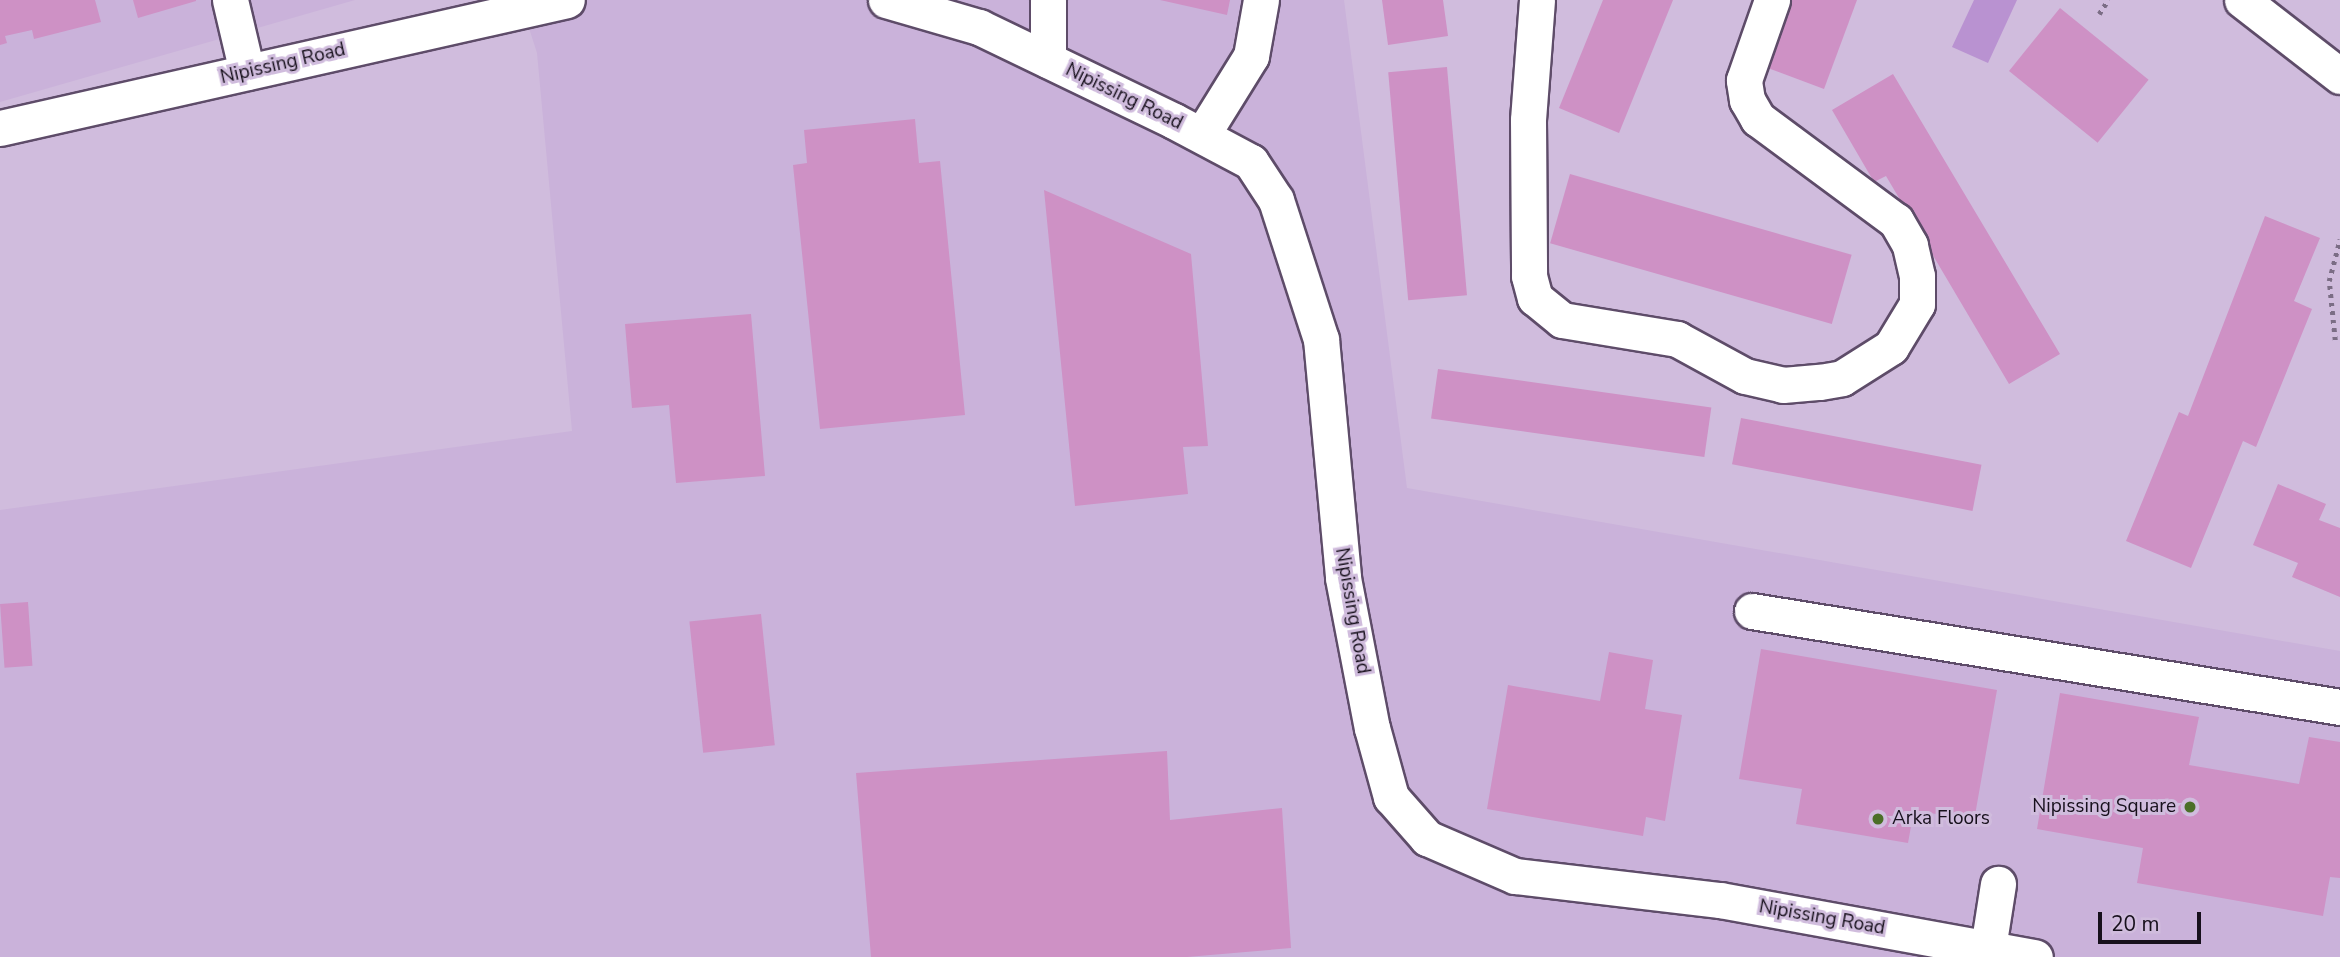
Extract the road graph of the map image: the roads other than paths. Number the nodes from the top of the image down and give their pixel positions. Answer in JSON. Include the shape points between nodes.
{"nodes":[{"id":1,"x":230,"y":0,"type":"edge"},
{"id":2,"x":567,"y":0,"type":"edge"},
{"id":3,"x":886,"y":0,"type":"edge"},
{"id":4,"x":1048,"y":0,"type":"edge"},
{"id":5,"x":1261,"y":0,"type":"edge"},
{"id":6,"x":1537,"y":0,"type":"edge"},
{"id":7,"x":1772,"y":0,"type":"edge"},
{"id":8,"x":2242,"y":0,"type":"edge"},
{"id":9,"x":964,"y":9,"type":"edge"},
{"id":10,"x":1048,"y":60,"type":"junction"},
{"id":11,"x":247,"y":72,"type":"junction"},
{"id":12,"x":2340,"y":76,"type":"edge"},
{"id":13,"x":0,"y":128,"type":"edge"},
{"id":14,"x":1202,"y":135,"type":"junction"},
{"id":15,"x":1752,"y":611,"type":"dead end"},
{"id":16,"x":2340,"y":707,"type":"edge"},
{"id":17,"x":1998,"y":884,"type":"dead end"},
{"id":18,"x":1936,"y":948,"type":"edge"},
{"id":19,"x":1988,"y":948,"type":"junction"},
{"id":20,"x":2035,"y":957,"type":"edge"}],
"edges":[{"from":1,"to":11,"type":"street"},
{"from":2,"to":11,"type":"street","name":"Nipissing Road"},
{"from":3,"to":9,"type":"street","name":"Nipissing Road"},
{"from":4,"to":10,"type":"street"},
{"from":5,"to":14,"type":"street","via":[[1251,56]]},
{"from":6,"to":7,"type":"street","via":[[1528,120],[1529,276],[1535,298],[1562,320],[1677,339],[1745,376],[1783,385],[1842,378],[1891,347],[1917,304],[1917,276],[1910,245],[1896,221],[1758,119],[1747,100],[1744,80]]},
{"from":8,"to":12,"type":"street"},
{"from":9,"to":10,"type":"street","name":"Nipissing Road"},
{"from":10,"to":14,"type":"street","name":"Nipissing Road"},
{"from":11,"to":13,"type":"street","name":"Nipissing Road"},
{"from":14,"to":18,"type":"street","name":"Nipissing Road","via":[[1251,162],[1276,200],[1321,339],[1343,579],[1372,728],[1391,797],[1427,838],[1515,876],[1720,900]]},
{"from":15,"to":16,"type":"street"},
{"from":17,"to":19,"type":"street"},
{"from":18,"to":19,"type":"street","name":"Nipissing Road"},
{"from":19,"to":20,"type":"street","name":"Nipissing Road"}]}
